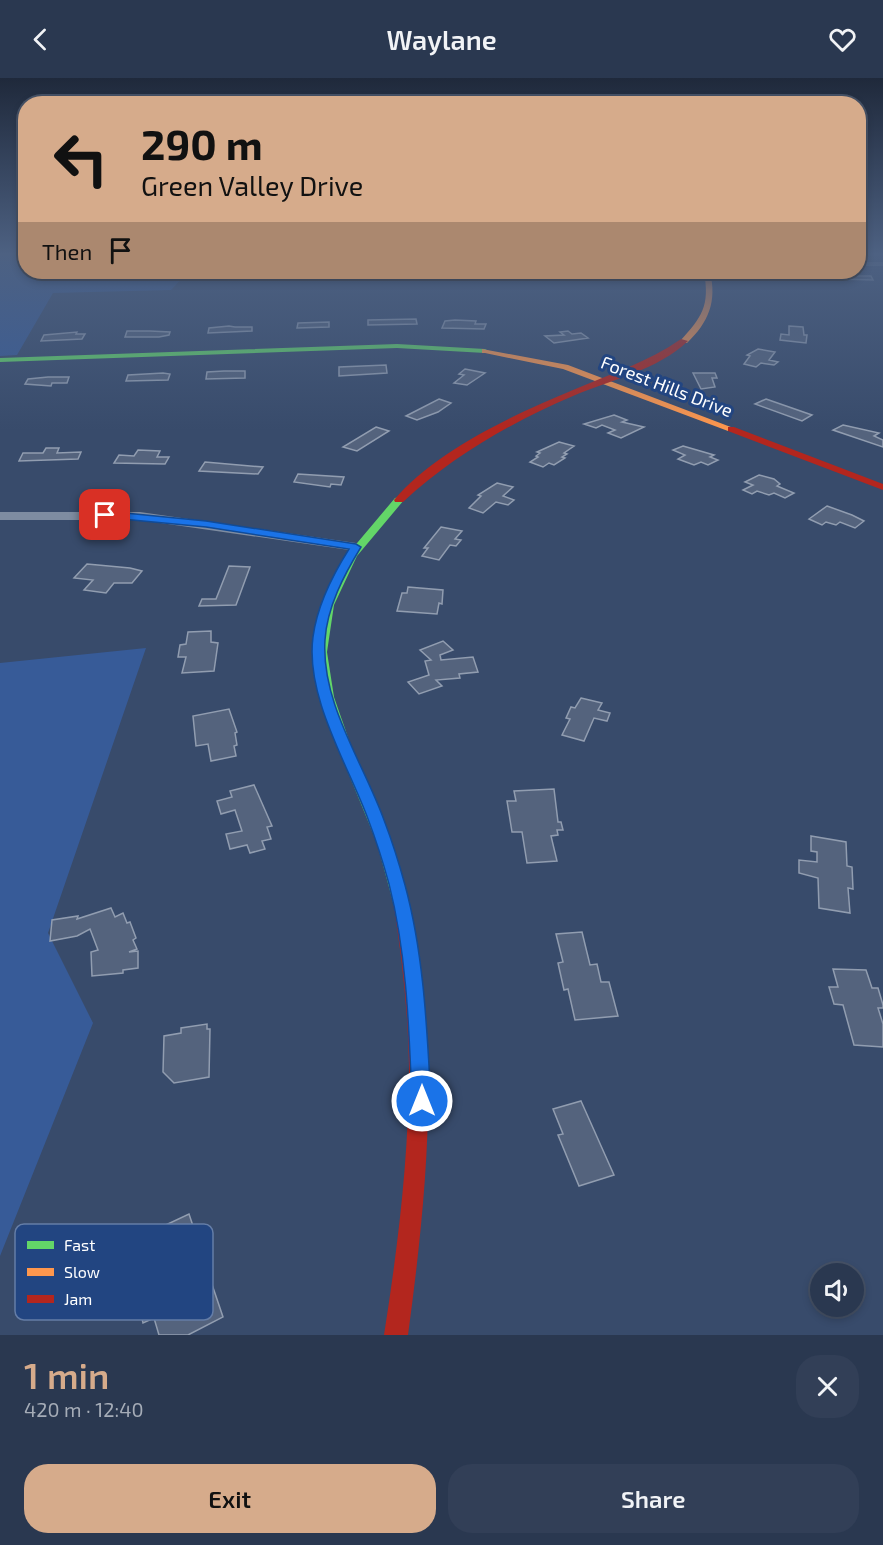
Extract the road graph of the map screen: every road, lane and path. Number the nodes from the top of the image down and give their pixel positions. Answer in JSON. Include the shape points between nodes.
{"nodes":[{"id":1,"x":709,"y":313,"type":"edge"},
{"id":2,"x":0,"y":360,"type":"edge"},
{"id":3,"x":605,"y":381,"type":"junction"},
{"id":4,"x":883,"y":487,"type":"edge"},
{"id":5,"x":0,"y":516,"type":"edge"},
{"id":6,"x":356,"y":547,"type":"junction"},
{"id":7,"x":396,"y":1335,"type":"edge"}],
"edges":[{"from":1,"to":3,"type":"street","via":[[696,331],[663,355]]},
{"from":2,"to":3,"type":"street","name":"Forest Hills Drive","via":[[438,347],[535,359]]},
{"from":3,"to":4,"type":"street","name":"Forest Hills Drive"},
{"from":3,"to":6,"type":"street","via":[[524,417],[455,457],[399,500]]},
{"from":5,"to":6,"type":"street","via":[[140,516]]},
{"from":6,"to":7,"type":"street","via":[[329,597],[320,627],[318,659],[330,711],[377,820],[390,861],[405,921],[416,995],[421,1070],[420,1156]]}]}
